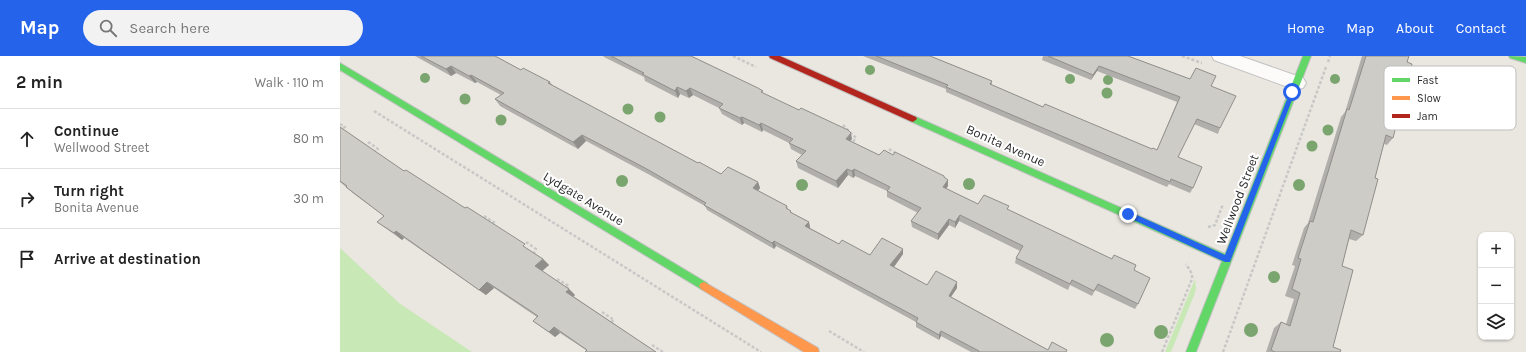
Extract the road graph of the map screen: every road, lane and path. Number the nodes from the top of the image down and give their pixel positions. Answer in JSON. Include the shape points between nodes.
{"nodes":[{"id":1,"x":733,"y":56,"type":"edge"},
{"id":2,"x":773,"y":56,"type":"edge"},
{"id":3,"x":1182,"y":56,"type":"edge"},
{"id":4,"x":1307,"y":56,"type":"edge"},
{"id":5,"x":1330,"y":56,"type":"edge"},
{"id":6,"x":1513,"y":56,"type":"edge"},
{"id":7,"x":1526,"y":60,"type":"edge"},
{"id":8,"x":1215,"y":61,"type":"edge"},
{"id":9,"x":340,"y":66,"type":"edge"},
{"id":10,"x":762,"y":69,"type":"dead end"},
{"id":11,"x":1296,"y":83,"type":"junction"},
{"id":12,"x":374,"y":111,"type":"dead end"},
{"id":13,"x":340,"y":124,"type":"edge"},
{"id":14,"x":843,"y":125,"type":"dead end"},
{"id":15,"x":343,"y":128,"type":"edge"},
{"id":16,"x":368,"y":142,"type":"dead end"},
{"id":17,"x":849,"y":146,"type":"edge"},
{"id":18,"x":889,"y":149,"type":"dead end"},
{"id":19,"x":375,"y":151,"type":"edge"},
{"id":20,"x":902,"y":156,"type":"edge"},
{"id":21,"x":484,"y":216,"type":"edge"},
{"id":22,"x":488,"y":229,"type":"edge"},
{"id":23,"x":526,"y":242,"type":"dead end"},
{"id":24,"x":534,"y":253,"type":"edge"},
{"id":25,"x":1227,"y":259,"type":"junction"},
{"id":26,"x":1182,"y":261,"type":"dead end"},
{"id":27,"x":557,"y":279,"type":"edge"},
{"id":28,"x":566,"y":289,"type":"edge"},
{"id":29,"x":602,"y":312,"type":"dead end"},
{"id":30,"x":610,"y":323,"type":"edge"},
{"id":31,"x":652,"y":345,"type":"dead end"},
{"id":32,"x":663,"y":352,"type":"edge"},
{"id":33,"x":761,"y":352,"type":"edge"},
{"id":34,"x":814,"y":352,"type":"edge"},
{"id":35,"x":1162,"y":352,"type":"edge"},
{"id":36,"x":1191,"y":352,"type":"edge"},
{"id":37,"x":1223,"y":352,"type":"edge"}],
"edges":[{"from":1,"to":10,"type":"path"},
{"from":2,"to":25,"type":"street","name":"Bonita Avenue"},
{"from":3,"to":8,"type":"path"},
{"from":4,"to":11,"type":"street","name":"Wellwood Street"},
{"from":5,"to":37,"type":"path"},
{"from":6,"to":7,"type":"street"},
{"from":8,"to":11,"type":"street"},
{"from":9,"to":34,"type":"street","name":"Lydgate Avenue"},
{"from":11,"to":25,"type":"street","name":"Wellwood Street"},
{"from":12,"to":33,"type":"path"},
{"from":13,"to":15,"type":"path"},
{"from":14,"to":17,"type":"path","via":[[856,138]]},
{"from":16,"to":19,"type":"path","via":[[378,149]]},
{"from":18,"to":20,"type":"path"},
{"from":21,"to":22,"type":"path","via":[[495,223]]},
{"from":23,"to":24,"type":"path","via":[[536,249]]},
{"from":25,"to":36,"type":"street","name":"Wellwood Street"},
{"from":26,"to":35,"type":"path","via":[[1190,269],[1192,279]]},
{"from":27,"to":28,"type":"path","via":[[569,286]]},
{"from":29,"to":30,"type":"path","via":[[614,320]]},
{"from":31,"to":32,"type":"path"}]}
